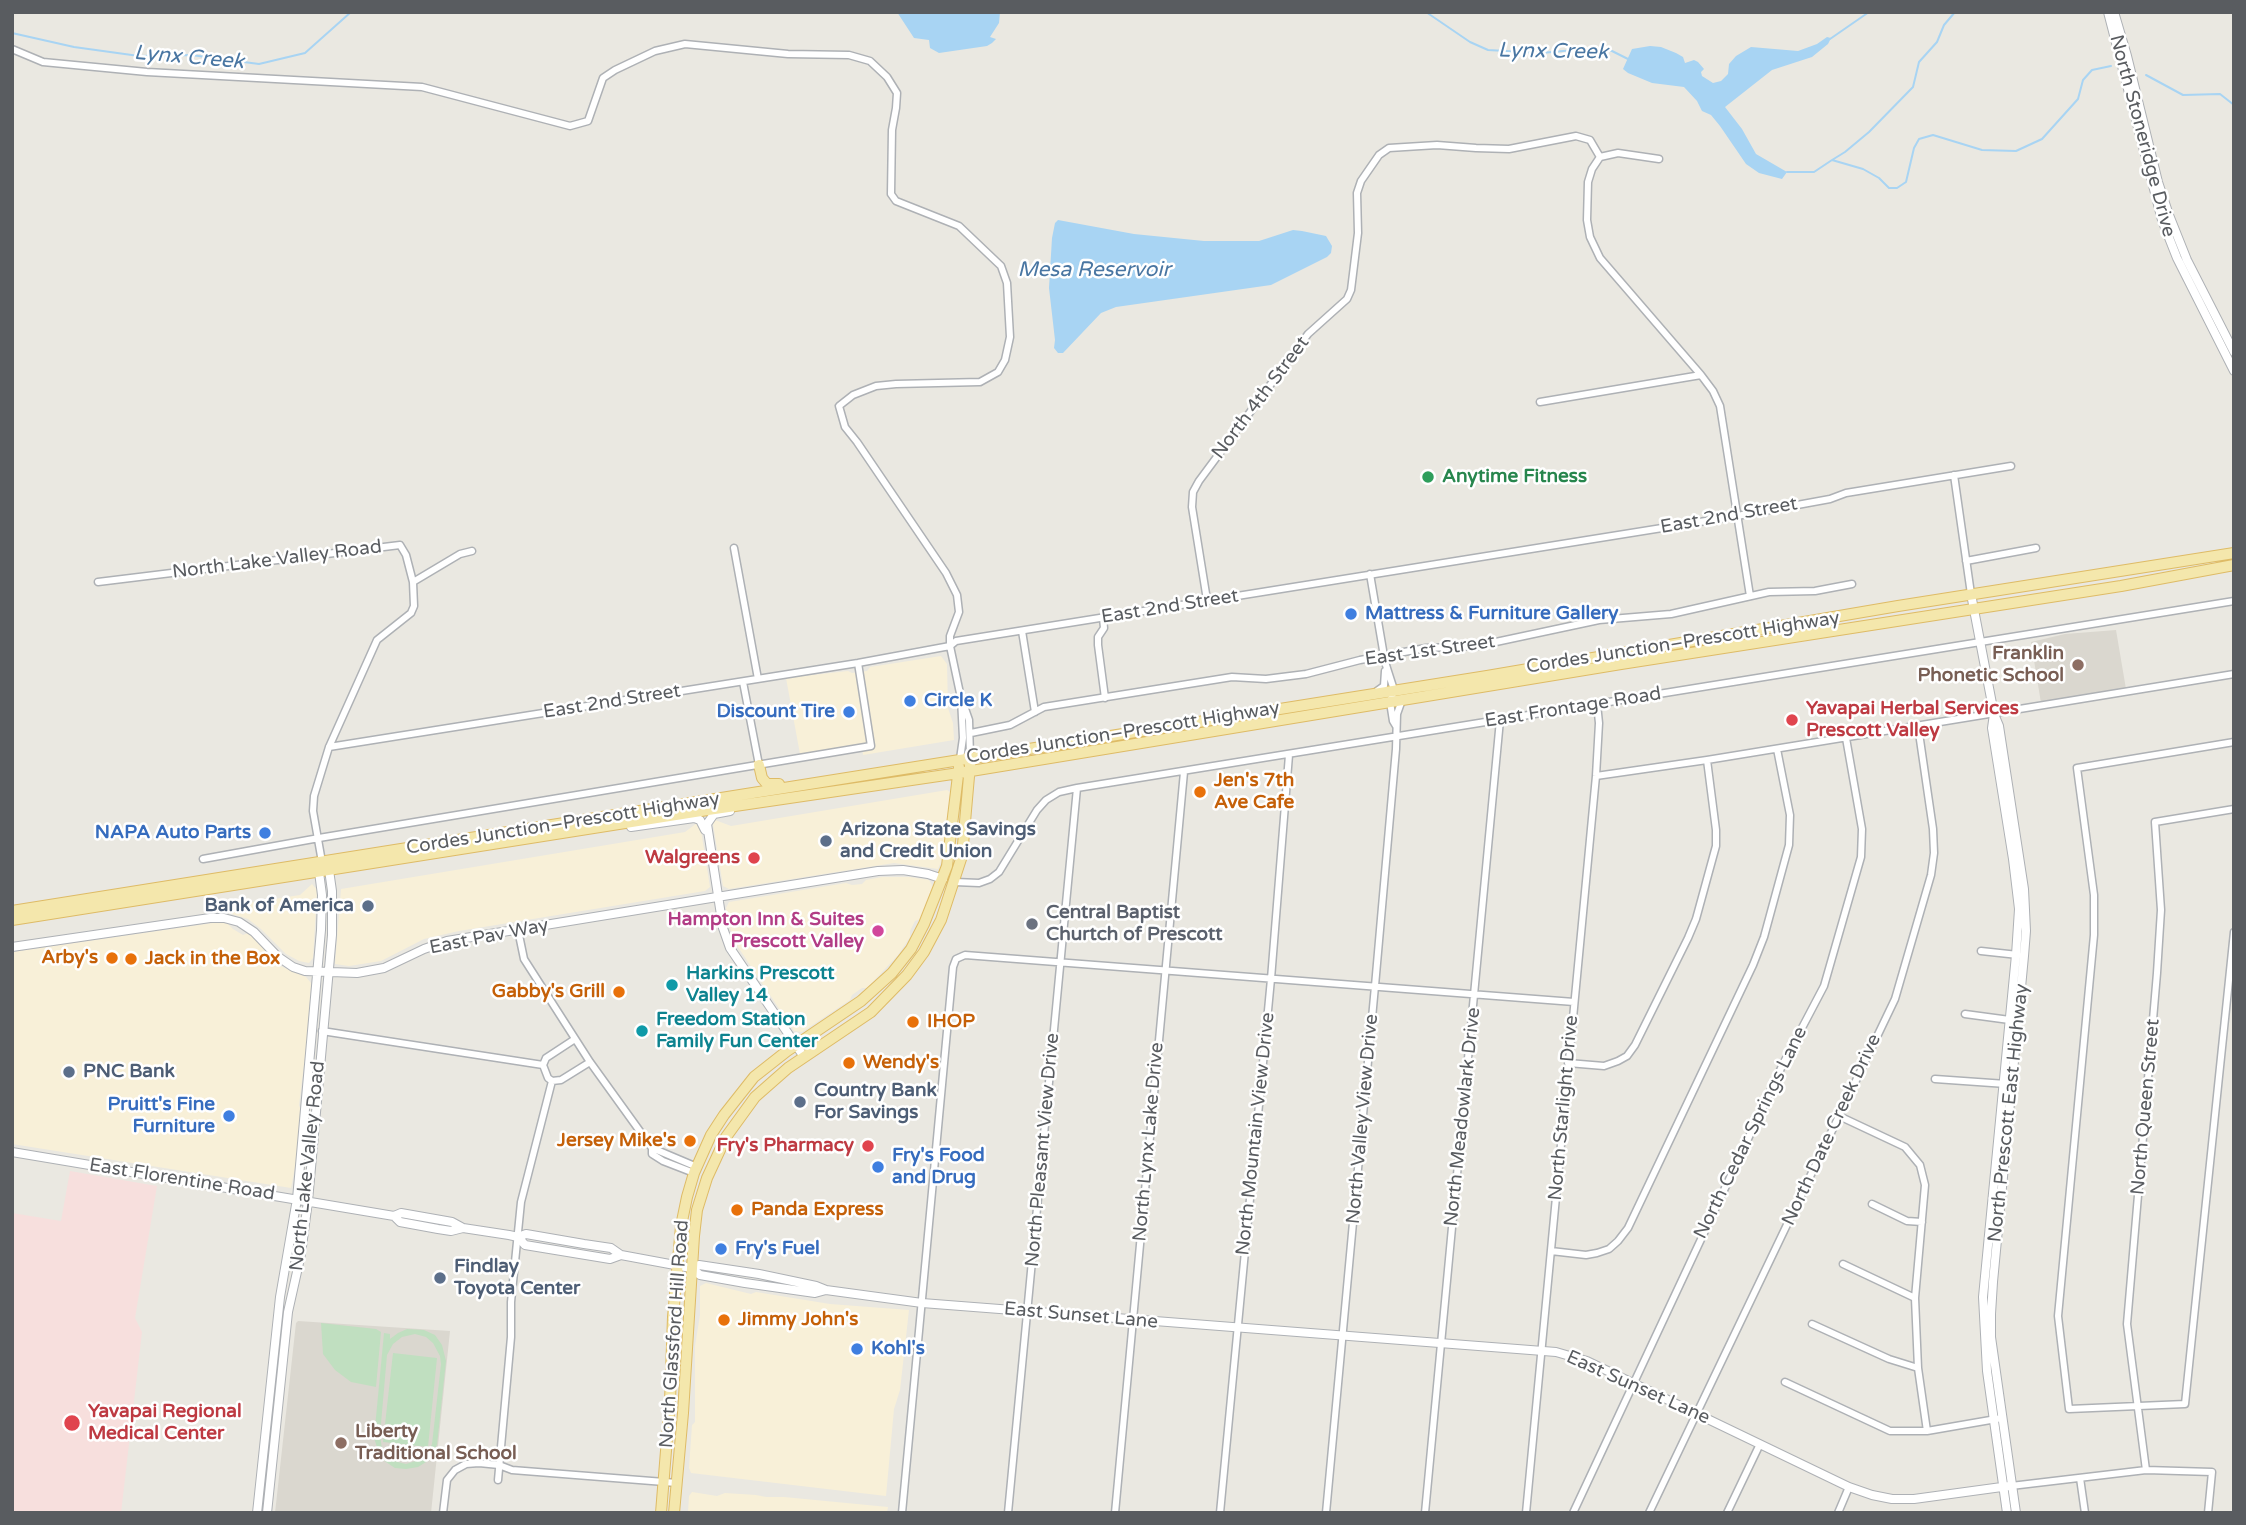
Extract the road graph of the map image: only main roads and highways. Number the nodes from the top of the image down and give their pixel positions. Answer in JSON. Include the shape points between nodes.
{"nodes":[{"id":1,"x":2234,"y":553,"type":"edge"},
{"id":2,"x":2234,"y":565,"type":"edge"},
{"id":3,"x":965,"y":758,"type":"junction"},
{"id":4,"x":759,"y":765,"type":"road end"},
{"id":5,"x":964,"y":772,"type":"junction"},
{"id":6,"x":856,"y":776,"type":"junction"},
{"id":7,"x":951,"y":844,"type":"junction"},
{"id":8,"x":323,"y":868,"type":"junction"},
{"id":9,"x":943,"y":879,"type":"junction"},
{"id":10,"x":955,"y":882,"type":"junction"},
{"id":11,"x":12,"y":911,"type":"edge"},
{"id":12,"x":12,"y":920,"type":"edge"},
{"id":13,"x":938,"y":925,"type":"junction"},
{"id":14,"x":661,"y":1513,"type":"edge"},
{"id":15,"x":674,"y":1513,"type":"edge"}],
"edges":[{"from":1,"to":3,"type":"main road","name":"Cordes Junction–Prescott Highway"},
{"from":2,"to":5,"type":"main road","name":"Cordes Junction–Prescott Highway"},
{"from":3,"to":5,"type":"main road"},
{"from":3,"to":6,"type":"main road","name":"Cordes Junction–Prescott Highway"},
{"from":4,"to":6,"type":"main road","via":[[762,778],[772,786],[833,775]]},
{"from":5,"to":7,"type":"main road"},
{"from":5,"to":8,"type":"main road","name":"Cordes Junction–Prescott Highway"},
{"from":5,"to":10,"type":"main road","name":"North Glassford Hill Road","via":[[962,856]]},
{"from":6,"to":8,"type":"main road","name":"Cordes Junction–Prescott Highway"},
{"from":7,"to":9,"type":"main road"},
{"from":7,"to":10,"type":"main road","via":[[950,872]]},
{"from":8,"to":11,"type":"main road","name":"Cordes Junction–Prescott Highway"},
{"from":8,"to":12,"type":"main road","name":"Cordes Junction–Prescott Highway"},
{"from":9,"to":13,"type":"main road","via":[[946,893]]},
{"from":9,"to":14,"type":"main road","name":"North Glassford Hill Road","via":[[911,949],[892,973],[861,1001],[754,1077],[711,1135],[684,1209]]},
{"from":10,"to":13,"type":"main road","name":"North Glassford Hill Road"},
{"from":13,"to":15,"type":"main road","name":"North Glassford Hill Road","via":[[924,952],[870,1012],[755,1097],[713,1162],[695,1224]]}]}
